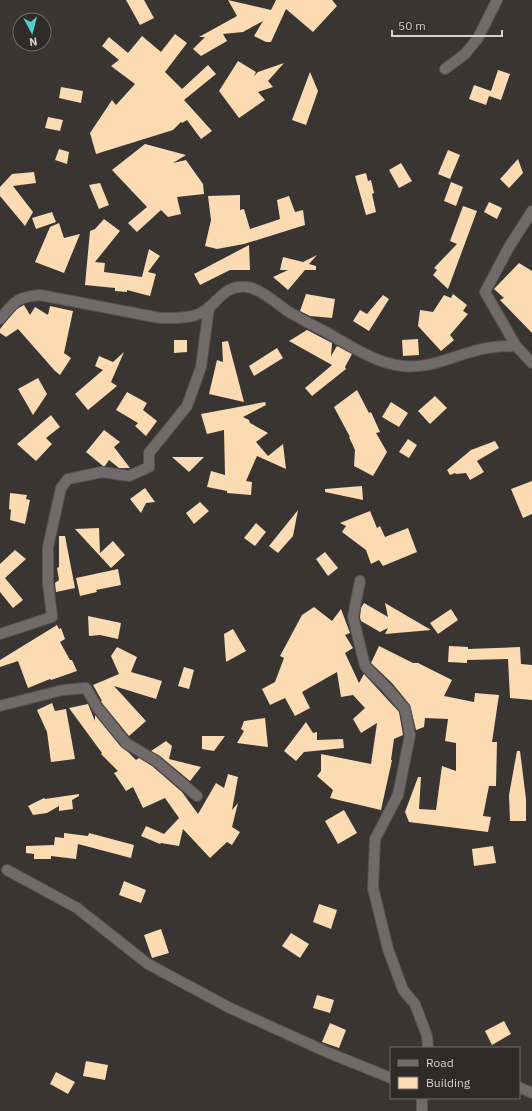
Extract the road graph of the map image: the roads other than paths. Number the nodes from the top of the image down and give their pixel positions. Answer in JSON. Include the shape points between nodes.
{"nodes":[{"id":1,"x":497,"y":0,"type":"edge"},
{"id":2,"x":445,"y":69,"type":"dead end"},
{"id":3,"x":532,"y":211,"type":"edge"},
{"id":4,"x":209,"y":307,"type":"junction"},
{"id":5,"x":0,"y":319,"type":"edge"},
{"id":6,"x":516,"y":346,"type":"junction"},
{"id":7,"x":532,"y":362,"type":"edge"},
{"id":8,"x":360,"y":581,"type":"dead end"},
{"id":9,"x":0,"y":634,"type":"edge"},
{"id":10,"x":0,"y":706,"type":"edge"},
{"id":11,"x":197,"y":796,"type":"dead end"},
{"id":12,"x":7,"y":870,"type":"dead end"},
{"id":13,"x":428,"y":1047,"type":"edge"},
{"id":14,"x":390,"y":1078,"type":"edge"},
{"id":15,"x":520,"y":1088,"type":"edge"},
{"id":16,"x":532,"y":1092,"type":"edge"},
{"id":17,"x":422,"y":1099,"type":"edge"},
{"id":18,"x":422,"y":1111,"type":"edge"}],
"edges":[{"from":1,"to":2,"type":"street","via":[[478,38],[465,54]]},
{"from":3,"to":6,"type":"street","via":[[485,292]]},
{"from":4,"to":5,"type":"street","via":[[197,315],[160,318],[40,295],[20,299]]},
{"from":4,"to":6,"type":"street","via":[[226,291],[235,287],[254,288],[352,347],[385,362],[404,366],[423,366],[473,351]]},
{"from":4,"to":9,"type":"street","via":[[200,367],[188,406],[149,453],[149,467],[129,476],[102,472],[68,479],[61,488],[48,547],[48,583],[52,617]]},
{"from":6,"to":7,"type":"street"},
{"from":8,"to":13,"type":"street","via":[[353,617],[365,666],[406,710],[410,735],[398,795],[375,839],[373,888],[388,949],[403,990],[415,1004],[427,1036]]},
{"from":10,"to":11,"type":"street","via":[[63,690],[86,688],[97,707],[126,743],[156,761]]},
{"from":12,"to":14,"type":"street","via":[[77,908],[155,968],[230,1008]]},
{"from":15,"to":16,"type":"street"},
{"from":17,"to":18,"type":"street"}]}
